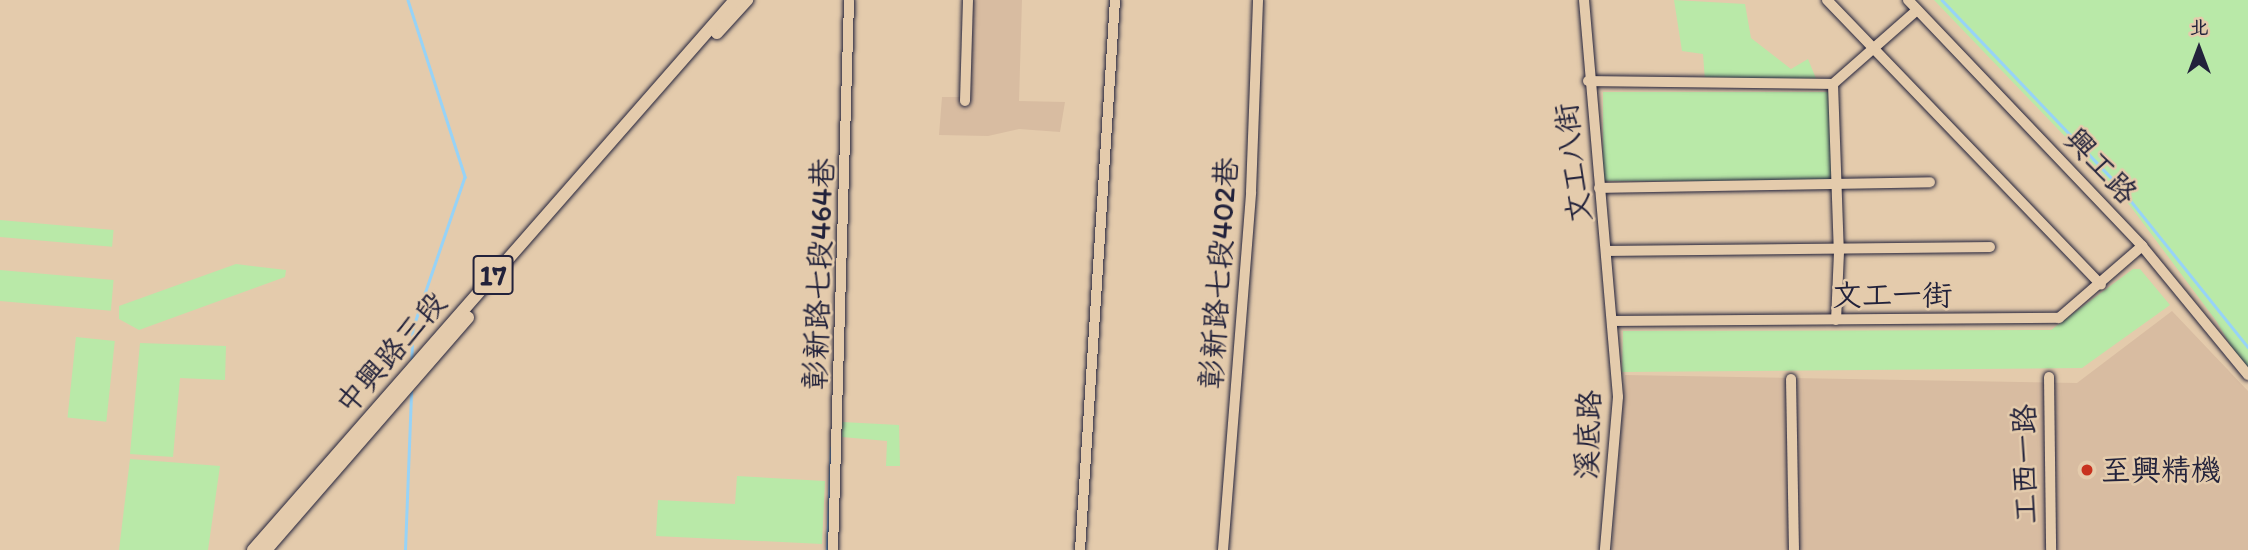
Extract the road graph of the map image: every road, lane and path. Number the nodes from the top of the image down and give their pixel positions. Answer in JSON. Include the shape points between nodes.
{"nodes":[{"id":1,"x":734,"y":0,"type":"edge"},
{"id":2,"x":747,"y":0,"type":"edge"},
{"id":3,"x":849,"y":0,"type":"edge"},
{"id":4,"x":968,"y":0,"type":"edge"},
{"id":5,"x":1115,"y":0,"type":"edge"},
{"id":6,"x":1258,"y":0,"type":"edge"},
{"id":7,"x":1584,"y":0,"type":"edge"},
{"id":8,"x":1827,"y":0,"type":"edge"},
{"id":9,"x":1908,"y":0,"type":"edge"},
{"id":10,"x":1917,"y":9,"type":"junction"},
{"id":11,"x":1874,"y":50,"type":"junction"},
{"id":12,"x":1588,"y":81,"type":"junction"},
{"id":13,"x":1833,"y":84,"type":"junction"},
{"id":14,"x":965,"y":101,"type":"dead end"},
{"id":15,"x":1930,"y":183,"type":"dead end"},
{"id":16,"x":1837,"y":186,"type":"junction"},
{"id":17,"x":1599,"y":188,"type":"junction"},
{"id":18,"x":2142,"y":246,"type":"junction"},
{"id":19,"x":1990,"y":247,"type":"dead end"},
{"id":20,"x":1608,"y":251,"type":"junction"},
{"id":21,"x":1839,"y":252,"type":"junction"},
{"id":22,"x":2101,"y":285,"type":"junction"},
{"id":23,"x":1836,"y":320,"type":"junction"},
{"id":24,"x":1615,"y":321,"type":"junction"},
{"id":25,"x":2248,"y":375,"type":"edge"},
{"id":26,"x":2049,"y":377,"type":"dead end"},
{"id":27,"x":1791,"y":379,"type":"dead end"},
{"id":28,"x":253,"y":550,"type":"edge"},
{"id":29,"x":266,"y":550,"type":"edge"},
{"id":30,"x":832,"y":550,"type":"edge"},
{"id":31,"x":1080,"y":550,"type":"edge"},
{"id":32,"x":1223,"y":550,"type":"edge"},
{"id":33,"x":1605,"y":550,"type":"edge"},
{"id":34,"x":1794,"y":550,"type":"edge"},
{"id":35,"x":2051,"y":550,"type":"edge"}],
"edges":[{"from":1,"to":28,"type":"main road","name":"中興路三段","number":"17"},
{"from":2,"to":29,"type":"main road","name":"中興路三段","number":"17"},
{"from":3,"to":30,"type":"street","name":"彰新路七段464巷"},
{"from":4,"to":14,"type":"street"},
{"from":5,"to":31,"type":"street"},
{"from":6,"to":32,"type":"street","name":"彰新路七段402巷","via":[[1251,192]]},
{"from":7,"to":12,"type":"street","name":"文工八街"},
{"from":8,"to":11,"type":"street"},
{"from":9,"to":10,"type":"street","name":"興工路"},
{"from":10,"to":11,"type":"street"},
{"from":10,"to":18,"type":"street","name":"興工路"},
{"from":11,"to":13,"type":"street"},
{"from":11,"to":22,"type":"street"},
{"from":12,"to":13,"type":"street"},
{"from":12,"to":17,"type":"street","name":"文工八街"},
{"from":13,"to":16,"type":"street"},
{"from":15,"to":16,"type":"street"},
{"from":16,"to":17,"type":"street"},
{"from":16,"to":21,"type":"street"},
{"from":17,"to":20,"type":"street","name":"文工八街"},
{"from":18,"to":22,"type":"street","name":"文工一街"},
{"from":18,"to":25,"type":"street","name":"興工路"},
{"from":19,"to":21,"type":"street"},
{"from":20,"to":21,"type":"street"},
{"from":20,"to":24,"type":"street","name":"文工八街"},
{"from":21,"to":23,"type":"street"},
{"from":22,"to":23,"type":"street","name":"文工一街","via":[[2059,318]]},
{"from":23,"to":24,"type":"street","name":"文工一街"},
{"from":24,"to":33,"type":"street","name":"溪底路","via":[[1617,419]]},
{"from":26,"to":35,"type":"street","name":"工西一路"},
{"from":27,"to":34,"type":"street"}]}
